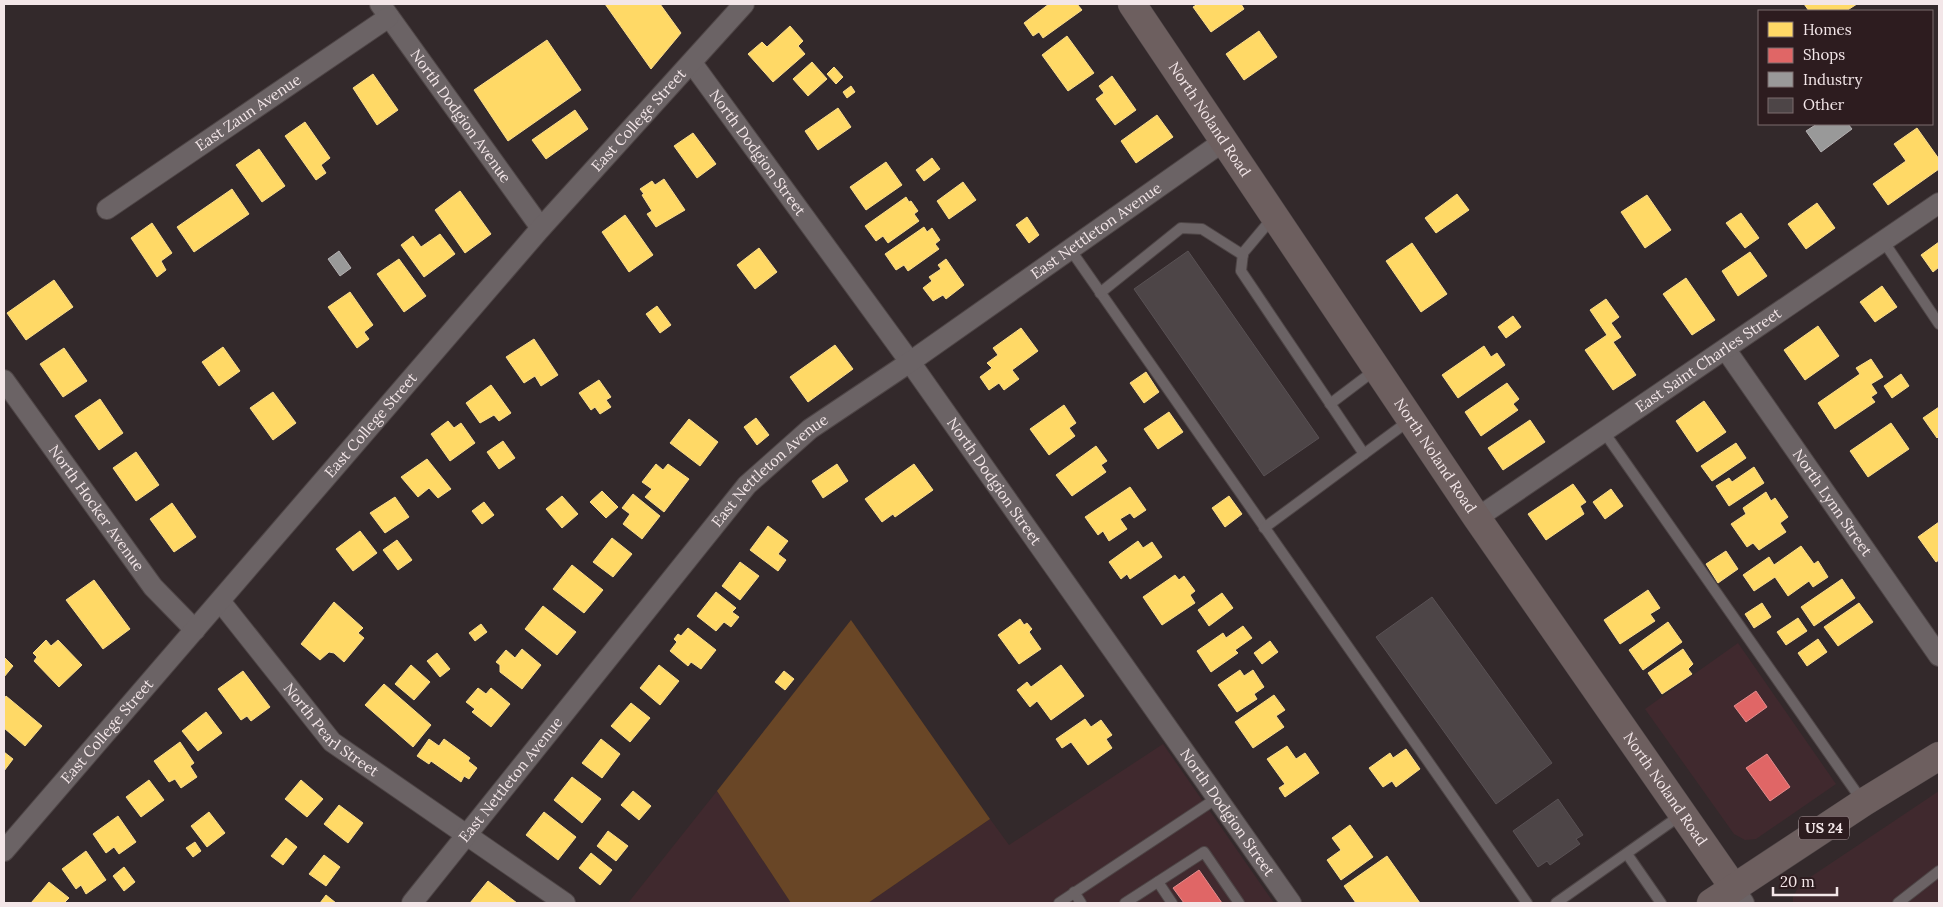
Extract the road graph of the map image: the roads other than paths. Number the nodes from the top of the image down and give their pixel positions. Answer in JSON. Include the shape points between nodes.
{"nodes":[{"id":1,"x":744,"y":4,"type":"edge"},
{"id":2,"x":1132,"y":4,"type":"edge"},
{"id":3,"x":385,"y":10,"type":"edge"},
{"id":4,"x":692,"y":63,"type":"junction"},
{"id":5,"x":1224,"y":141,"type":"junction"},
{"id":6,"x":1939,"y":203,"type":"edge"},
{"id":7,"x":107,"y":209,"type":"dead end"},
{"id":8,"x":1274,"y":216,"type":"junction"},
{"id":9,"x":541,"y":228,"type":"junction"},
{"id":10,"x":1884,"y":242,"type":"junction"},
{"id":11,"x":1070,"y":249,"type":"junction"},
{"id":12,"x":1243,"y":255,"type":"junction"},
{"id":13,"x":1100,"y":293,"type":"junction"},
{"id":14,"x":1939,"y":324,"type":"edge"},
{"id":15,"x":1726,"y":350,"type":"junction"},
{"id":16,"x":910,"y":362,"type":"junction"},
{"id":17,"x":1377,"y":369,"type":"junction"},
{"id":18,"x":4,"y":380,"type":"edge"},
{"id":19,"x":1330,"y":404,"type":"junction"},
{"id":20,"x":1411,"y":420,"type":"junction"},
{"id":21,"x":1604,"y":432,"type":"junction"},
{"id":22,"x":1364,"y":454,"type":"junction"},
{"id":23,"x":1477,"y":518,"type":"junction"},
{"id":24,"x":1264,"y":528,"type":"junction"},
{"id":25,"x":220,"y":601,"type":"junction"},
{"id":26,"x":195,"y":630,"type":"junction"},
{"id":27,"x":1939,"y":656,"type":"edge"},
{"id":28,"x":1939,"y":756,"type":"edge"},
{"id":29,"x":1217,"y":798,"type":"junction"},
{"id":30,"x":1864,"y":802,"type":"junction"},
{"id":31,"x":1682,"y":815,"type":"junction"},
{"id":32,"x":465,"y":835,"type":"junction"},
{"id":33,"x":4,"y":851,"type":"edge"},
{"id":34,"x":1626,"y":854,"type":"junction"},
{"id":35,"x":1939,"y":871,"type":"edge"},
{"id":36,"x":1158,"y":882,"type":"junction"},
{"id":37,"x":1074,"y":892,"type":"junction"},
{"id":38,"x":1739,"y":896,"type":"edge"},
{"id":39,"x":1561,"y":902,"type":"edge"},
{"id":40,"x":412,"y":903,"type":"edge"},
{"id":41,"x":565,"y":903,"type":"edge"},
{"id":42,"x":1059,"y":903,"type":"edge"},
{"id":43,"x":1081,"y":903,"type":"edge"},
{"id":44,"x":1125,"y":903,"type":"edge"},
{"id":45,"x":1172,"y":903,"type":"edge"},
{"id":46,"x":1239,"y":903,"type":"edge"},
{"id":47,"x":1291,"y":903,"type":"edge"},
{"id":48,"x":1527,"y":903,"type":"edge"},
{"id":49,"x":1661,"y":903,"type":"edge"},
{"id":50,"x":1711,"y":903,"type":"edge"},
{"id":51,"x":1898,"y":903,"type":"edge"}],
"edges":[{"from":1,"to":4,"type":"street","name":"East College Street"},
{"from":2,"to":5,"type":"main road","name":"North Noland Road"},
{"from":3,"to":7,"type":"street","name":"East Zaun Avenue"},
{"from":3,"to":9,"type":"street","name":"North Dodgion Avenue"},
{"from":4,"to":9,"type":"street","name":"East College Street"},
{"from":4,"to":16,"type":"street","name":"North Dodgion Street"},
{"from":5,"to":8,"type":"main road","name":"North Noland Road"},
{"from":5,"to":11,"type":"street","name":"East Nettleton Avenue"},
{"from":6,"to":10,"type":"street","name":"East Saint Charles Street"},
{"from":8,"to":12,"type":"lane"},
{"from":8,"to":17,"type":"main road","name":"North Noland Road"},
{"from":9,"to":25,"type":"street","name":"East College Street"},
{"from":10,"to":14,"type":"lane"},
{"from":10,"to":15,"type":"street","name":"East Saint Charles Street"},
{"from":11,"to":13,"type":"lane"},
{"from":11,"to":16,"type":"street","name":"East Nettleton Avenue"},
{"from":12,"to":13,"type":"lane","via":[[1202,229],[1182,228]]},
{"from":12,"to":19,"type":"lane","via":[[1241,271]]},
{"from":13,"to":24,"type":"lane"},
{"from":15,"to":21,"type":"street","name":"East Saint Charles Street"},
{"from":15,"to":27,"type":"street","name":"North Lynn Street"},
{"from":16,"to":29,"type":"street","name":"North Dodgion Street"},
{"from":16,"to":32,"type":"street","name":"East Nettleton Avenue","via":[[810,429],[747,485]]},
{"from":17,"to":19,"type":"lane"},
{"from":17,"to":20,"type":"main road","name":"North Noland Road"},
{"from":18,"to":26,"type":"street","name":"North Hocker Avenue","via":[[153,588]]},
{"from":19,"to":22,"type":"lane"},
{"from":20,"to":22,"type":"lane"},
{"from":20,"to":23,"type":"main road","name":"North Noland Road"},
{"from":21,"to":23,"type":"street","name":"East Saint Charles Street"},
{"from":21,"to":30,"type":"lane"},
{"from":22,"to":24,"type":"lane"},
{"from":23,"to":31,"type":"main road","name":"North Noland Road"},
{"from":24,"to":48,"type":"lane"},
{"from":25,"to":26,"type":"street","name":"East College Street"},
{"from":25,"to":32,"type":"street","name":"North Pearl Street","via":[[332,742]]},
{"from":26,"to":33,"type":"street","name":"East College Street"},
{"from":28,"to":30,"type":"main road","number":"US 24"},
{"from":29,"to":37,"type":"lane"},
{"from":29,"to":47,"type":"street","name":"North Dodgion Street"},
{"from":30,"to":38,"type":"main road","number":"US 24"},
{"from":31,"to":34,"type":"lane"},
{"from":31,"to":38,"type":"main road","name":"North Noland Road"},
{"from":32,"to":40,"type":"street","name":"East Nettleton Avenue"},
{"from":32,"to":41,"type":"street","name":"North Pearl Street"},
{"from":34,"to":39,"type":"lane"},
{"from":34,"to":49,"type":"lane"},
{"from":35,"to":51,"type":"lane"},
{"from":36,"to":44,"type":"lane"},
{"from":36,"to":45,"type":"lane"},
{"from":36,"to":46,"type":"lane","via":[[1204,852]]},
{"from":37,"to":42,"type":"lane"},
{"from":37,"to":43,"type":"lane"},
{"from":38,"to":50,"type":"main road","number":"US 24"}]}
